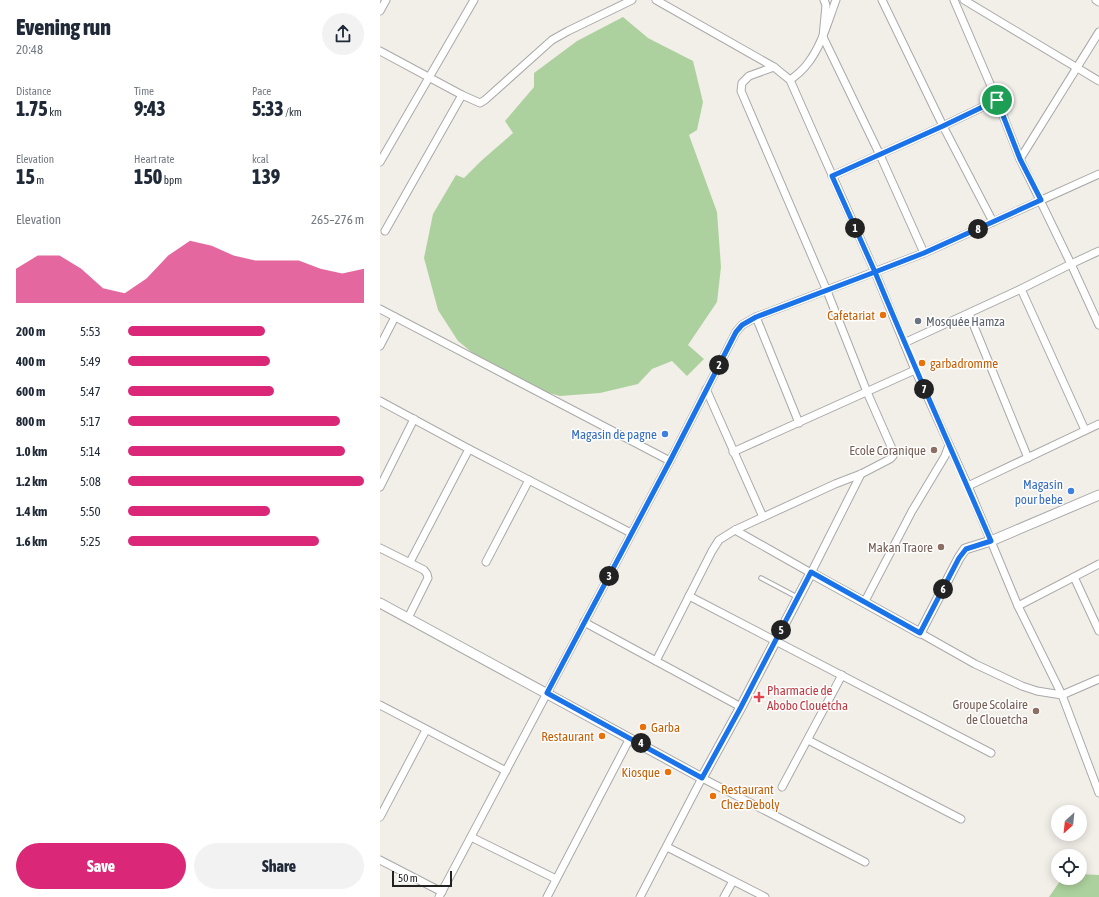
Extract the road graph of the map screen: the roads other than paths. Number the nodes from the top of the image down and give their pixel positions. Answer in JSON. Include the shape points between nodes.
{"nodes":[{"id":1,"x":386,"y":0,"type":"edge"},
{"id":2,"x":474,"y":0,"type":"edge"},
{"id":3,"x":632,"y":0,"type":"edge"},
{"id":4,"x":656,"y":0,"type":"edge"},
{"id":5,"x":824,"y":0,"type":"edge"},
{"id":6,"x":836,"y":0,"type":"edge"},
{"id":7,"x":882,"y":0,"type":"edge"},
{"id":8,"x":954,"y":0,"type":"edge"},
{"id":9,"x":964,"y":0,"type":"edge"},
{"id":10,"x":1096,"y":0,"type":"edge"},
{"id":11,"x":1099,"y":2,"type":"edge"},
{"id":12,"x":380,"y":11,"type":"edge"},
{"id":13,"x":1099,"y":32,"type":"edge"},
{"id":14,"x":823,"y":37,"type":"junction"},
{"id":15,"x":380,"y":51,"type":"edge"},
{"id":16,"x":774,"y":67,"type":"junction"},
{"id":17,"x":1076,"y":67,"type":"junction"},
{"id":18,"x":429,"y":77,"type":"junction"},
{"id":19,"x":790,"y":80,"type":"junction"},
{"id":20,"x":1099,"y":81,"type":"edge"},
{"id":21,"x":462,"y":95,"type":"junction"},
{"id":22,"x":997,"y":100,"type":"junction"},
{"id":23,"x":943,"y":126,"type":"junction"},
{"id":24,"x":880,"y":154,"type":"junction"},
{"id":25,"x":1020,"y":159,"type":"junction"},
{"id":26,"x":380,"y":162,"type":"edge"},
{"id":27,"x":1099,"y":174,"type":"edge"},
{"id":28,"x":832,"y":176,"type":"junction"},
{"id":29,"x":1041,"y":200,"type":"junction"},
{"id":30,"x":993,"y":222,"type":"junction"},
{"id":31,"x":386,"y":231,"type":"dead end"},
{"id":32,"x":1099,"y":251,"type":"edge"},
{"id":33,"x":924,"y":253,"type":"junction"},
{"id":34,"x":1071,"y":264,"type":"junction"},
{"id":35,"x":875,"y":272,"type":"junction"},
{"id":36,"x":1021,"y":289,"type":"junction"},
{"id":37,"x":827,"y":291,"type":"junction"},
{"id":38,"x":380,"y":309,"type":"edge"},
{"id":39,"x":969,"y":314,"type":"junction"},
{"id":40,"x":395,"y":317,"type":"junction"},
{"id":41,"x":756,"y":317,"type":"junction"},
{"id":42,"x":1099,"y":325,"type":"edge"},
{"id":43,"x":904,"y":343,"type":"junction"},
{"id":44,"x":380,"y":346,"type":"edge"},
{"id":45,"x":915,"y":370,"type":"junction"},
{"id":46,"x":706,"y":389,"type":"junction"},
{"id":47,"x":867,"y":392,"type":"junction"},
{"id":48,"x":380,"y":401,"type":"edge"},
{"id":49,"x":414,"y":419,"type":"junction"},
{"id":50,"x":799,"y":423,"type":"junction"},
{"id":51,"x":1099,"y":424,"type":"edge"},
{"id":52,"x":1085,"y":430,"type":"junction"},
{"id":53,"x":949,"y":445,"type":"junction"},
{"id":54,"x":469,"y":449,"type":"junction"},
{"id":55,"x":733,"y":452,"type":"junction"},
{"id":56,"x":1028,"y":458,"type":"junction"},
{"id":57,"x":670,"y":461,"type":"junction"},
{"id":58,"x":861,"y":474,"type":"junction"},
{"id":59,"x":529,"y":480,"type":"junction"},
{"id":60,"x":968,"y":486,"type":"junction"},
{"id":61,"x":380,"y":487,"type":"edge"},
{"id":62,"x":1099,"y":495,"type":"edge"},
{"id":63,"x":763,"y":517,"type":"junction"},
{"id":64,"x":735,"y":530,"type":"junction"},
{"id":65,"x":631,"y":533,"type":"junction"},
{"id":66,"x":991,"y":541,"type":"junction"},
{"id":67,"x":380,"y":548,"type":"edge"},
{"id":68,"x":410,"y":562,"type":"junction"},
{"id":69,"x":486,"y":562,"type":"dead end"},
{"id":70,"x":1099,"y":564,"type":"edge"},
{"id":71,"x":811,"y":572,"type":"junction"},
{"id":72,"x":1074,"y":577,"type":"junction"},
{"id":73,"x":761,"y":578,"type":"dead end"},
{"id":74,"x":689,"y":596,"type":"junction"},
{"id":75,"x":798,"y":598,"type":"junction"},
{"id":76,"x":380,"y":603,"type":"edge"},
{"id":77,"x":864,"y":603,"type":"junction"},
{"id":78,"x":1018,"y":606,"type":"junction"},
{"id":79,"x":408,"y":618,"type":"junction"},
{"id":80,"x":584,"y":622,"type":"junction"},
{"id":81,"x":1099,"y":631,"type":"edge"},
{"id":82,"x":920,"y":633,"type":"junction"},
{"id":83,"x":776,"y":640,"type":"junction"},
{"id":84,"x":656,"y":661,"type":"junction"},
{"id":85,"x":842,"y":675,"type":"junction"},
{"id":86,"x":1099,"y":680,"type":"edge"},
{"id":87,"x":547,"y":693,"type":"junction"},
{"id":88,"x":1062,"y":695,"type":"junction"},
{"id":89,"x":380,"y":706,"type":"edge"},
{"id":90,"x":741,"y":707,"type":"junction"},
{"id":91,"x":426,"y":730,"type":"junction"},
{"id":92,"x":630,"y":738,"type":"junction"},
{"id":93,"x":808,"y":740,"type":"junction"},
{"id":94,"x":991,"y":753,"type":"dead end"},
{"id":95,"x":506,"y":771,"type":"junction"},
{"id":96,"x":702,"y":778,"type":"junction"},
{"id":97,"x":782,"y":787,"type":"dead end"},
{"id":98,"x":1099,"y":793,"type":"edge"},
{"id":99,"x":380,"y":817,"type":"edge"},
{"id":100,"x":961,"y":819,"type":"dead end"},
{"id":101,"x":471,"y":837,"type":"junction"},
{"id":102,"x":667,"y":847,"type":"junction"},
{"id":103,"x":380,"y":860,"type":"edge"},
{"id":104,"x":865,"y":862,"type":"dead end"},
{"id":105,"x":556,"y":879,"type":"junction"},
{"id":106,"x":733,"y":881,"type":"junction"},
{"id":107,"x":441,"y":895,"type":"edge"},
{"id":108,"x":546,"y":897,"type":"edge"},
{"id":109,"x":640,"y":897,"type":"edge"},
{"id":110,"x":724,"y":897,"type":"edge"},
{"id":111,"x":765,"y":897,"type":"edge"}],
"edges":[{"from":1,"to":12,"type":"street"},
{"from":2,"to":18,"type":"street"},
{"from":3,"to":21,"type":"street","via":[[552,40],[482,102]]},
{"from":4,"to":16,"type":"street"},
{"from":5,"to":14,"type":"street","via":[[826,5]]},
{"from":6,"to":14,"type":"street"},
{"from":7,"to":23,"type":"street"},
{"from":8,"to":22,"type":"street"},
{"from":9,"to":17,"type":"street"},
{"from":10,"to":11,"type":"street"},
{"from":13,"to":17,"type":"street"},
{"from":14,"to":19,"type":"street","via":[[803,70]]},
{"from":14,"to":24,"type":"street"},
{"from":15,"to":18,"type":"street"},
{"from":16,"to":19,"type":"street"},
{"from":16,"to":37,"type":"street","via":[[749,76],[742,83],[741,91]]},
{"from":17,"to":20,"type":"street"},
{"from":17,"to":25,"type":"street"},
{"from":18,"to":21,"type":"street"},
{"from":18,"to":26,"type":"street"},
{"from":19,"to":28,"type":"street"},
{"from":21,"to":31,"type":"street"},
{"from":22,"to":23,"type":"street"},
{"from":22,"to":25,"type":"street"},
{"from":23,"to":24,"type":"street"},
{"from":23,"to":30,"type":"street"},
{"from":24,"to":28,"type":"street"},
{"from":24,"to":33,"type":"street"},
{"from":25,"to":29,"type":"street"},
{"from":27,"to":29,"type":"street"},
{"from":28,"to":35,"type":"street"},
{"from":29,"to":30,"type":"street"},
{"from":29,"to":34,"type":"street"},
{"from":30,"to":33,"type":"street"},
{"from":32,"to":34,"type":"street"},
{"from":33,"to":35,"type":"street"},
{"from":34,"to":36,"type":"street"},
{"from":34,"to":42,"type":"street"},
{"from":35,"to":37,"type":"street"},
{"from":35,"to":43,"type":"street"},
{"from":36,"to":39,"type":"street"},
{"from":36,"to":52,"type":"street"},
{"from":37,"to":41,"type":"street"},
{"from":37,"to":47,"type":"street"},
{"from":38,"to":40,"type":"street"},
{"from":39,"to":43,"type":"street"},
{"from":39,"to":56,"type":"street"},
{"from":40,"to":44,"type":"street"},
{"from":40,"to":57,"type":"street"},
{"from":41,"to":46,"type":"street","via":[[736,332]]},
{"from":41,"to":50,"type":"street"},
{"from":43,"to":45,"type":"street"},
{"from":45,"to":47,"type":"street"},
{"from":45,"to":53,"type":"street"},
{"from":46,"to":55,"type":"street"},
{"from":46,"to":57,"type":"street"},
{"from":47,"to":50,"type":"street"},
{"from":47,"to":58,"type":"street","via":[[893,456]]},
{"from":48,"to":49,"type":"street"},
{"from":49,"to":54,"type":"street"},
{"from":49,"to":61,"type":"street"},
{"from":50,"to":55,"type":"street"},
{"from":51,"to":52,"type":"street"},
{"from":52,"to":56,"type":"street"},
{"from":53,"to":60,"type":"street"},
{"from":53,"to":77,"type":"street"},
{"from":54,"to":59,"type":"street"},
{"from":54,"to":68,"type":"street"},
{"from":55,"to":63,"type":"street"},
{"from":56,"to":60,"type":"street"},
{"from":57,"to":65,"type":"street"},
{"from":58,"to":63,"type":"street"},
{"from":58,"to":71,"type":"street"},
{"from":59,"to":65,"type":"street"},
{"from":59,"to":69,"type":"street"},
{"from":60,"to":66,"type":"street"},
{"from":62,"to":66,"type":"street"},
{"from":63,"to":64,"type":"street"},
{"from":64,"to":71,"type":"street"},
{"from":64,"to":74,"type":"street","via":[[719,540]]},
{"from":65,"to":80,"type":"street"},
{"from":66,"to":78,"type":"street"},
{"from":66,"to":82,"type":"street","via":[[966,549],[962,554]]},
{"from":67,"to":68,"type":"street"},
{"from":68,"to":79,"type":"street","via":[[424,570],[428,578]]},
{"from":70,"to":72,"type":"street"},
{"from":71,"to":75,"type":"street"},
{"from":71,"to":77,"type":"street"},
{"from":72,"to":78,"type":"street"},
{"from":72,"to":81,"type":"street"},
{"from":73,"to":75,"type":"lane"},
{"from":74,"to":83,"type":"street"},
{"from":74,"to":84,"type":"street"},
{"from":75,"to":83,"type":"street"},
{"from":76,"to":79,"type":"street"},
{"from":77,"to":82,"type":"street"},
{"from":78,"to":88,"type":"street"},
{"from":79,"to":87,"type":"street"},
{"from":80,"to":84,"type":"street"},
{"from":80,"to":87,"type":"street"},
{"from":82,"to":88,"type":"street","via":[[975,664],[1022,686]]},
{"from":83,"to":85,"type":"street"},
{"from":83,"to":90,"type":"street"},
{"from":84,"to":90,"type":"street"},
{"from":85,"to":93,"type":"street"},
{"from":85,"to":94,"type":"street"},
{"from":86,"to":88,"type":"street"},
{"from":87,"to":92,"type":"street"},
{"from":87,"to":95,"type":"street"},
{"from":88,"to":98,"type":"street"},
{"from":89,"to":91,"type":"street"},
{"from":90,"to":96,"type":"street"},
{"from":91,"to":95,"type":"street"},
{"from":91,"to":99,"type":"street"},
{"from":92,"to":96,"type":"street"},
{"from":92,"to":105,"type":"street"},
{"from":93,"to":97,"type":"street"},
{"from":93,"to":100,"type":"street"},
{"from":95,"to":101,"type":"street"},
{"from":96,"to":102,"type":"street"},
{"from":96,"to":104,"type":"street"},
{"from":101,"to":105,"type":"street"},
{"from":101,"to":107,"type":"street"},
{"from":102,"to":106,"type":"street"},
{"from":102,"to":109,"type":"street"},
{"from":103,"to":107,"type":"street"},
{"from":105,"to":108,"type":"street"},
{"from":106,"to":110,"type":"street"},
{"from":106,"to":111,"type":"street"}]}
